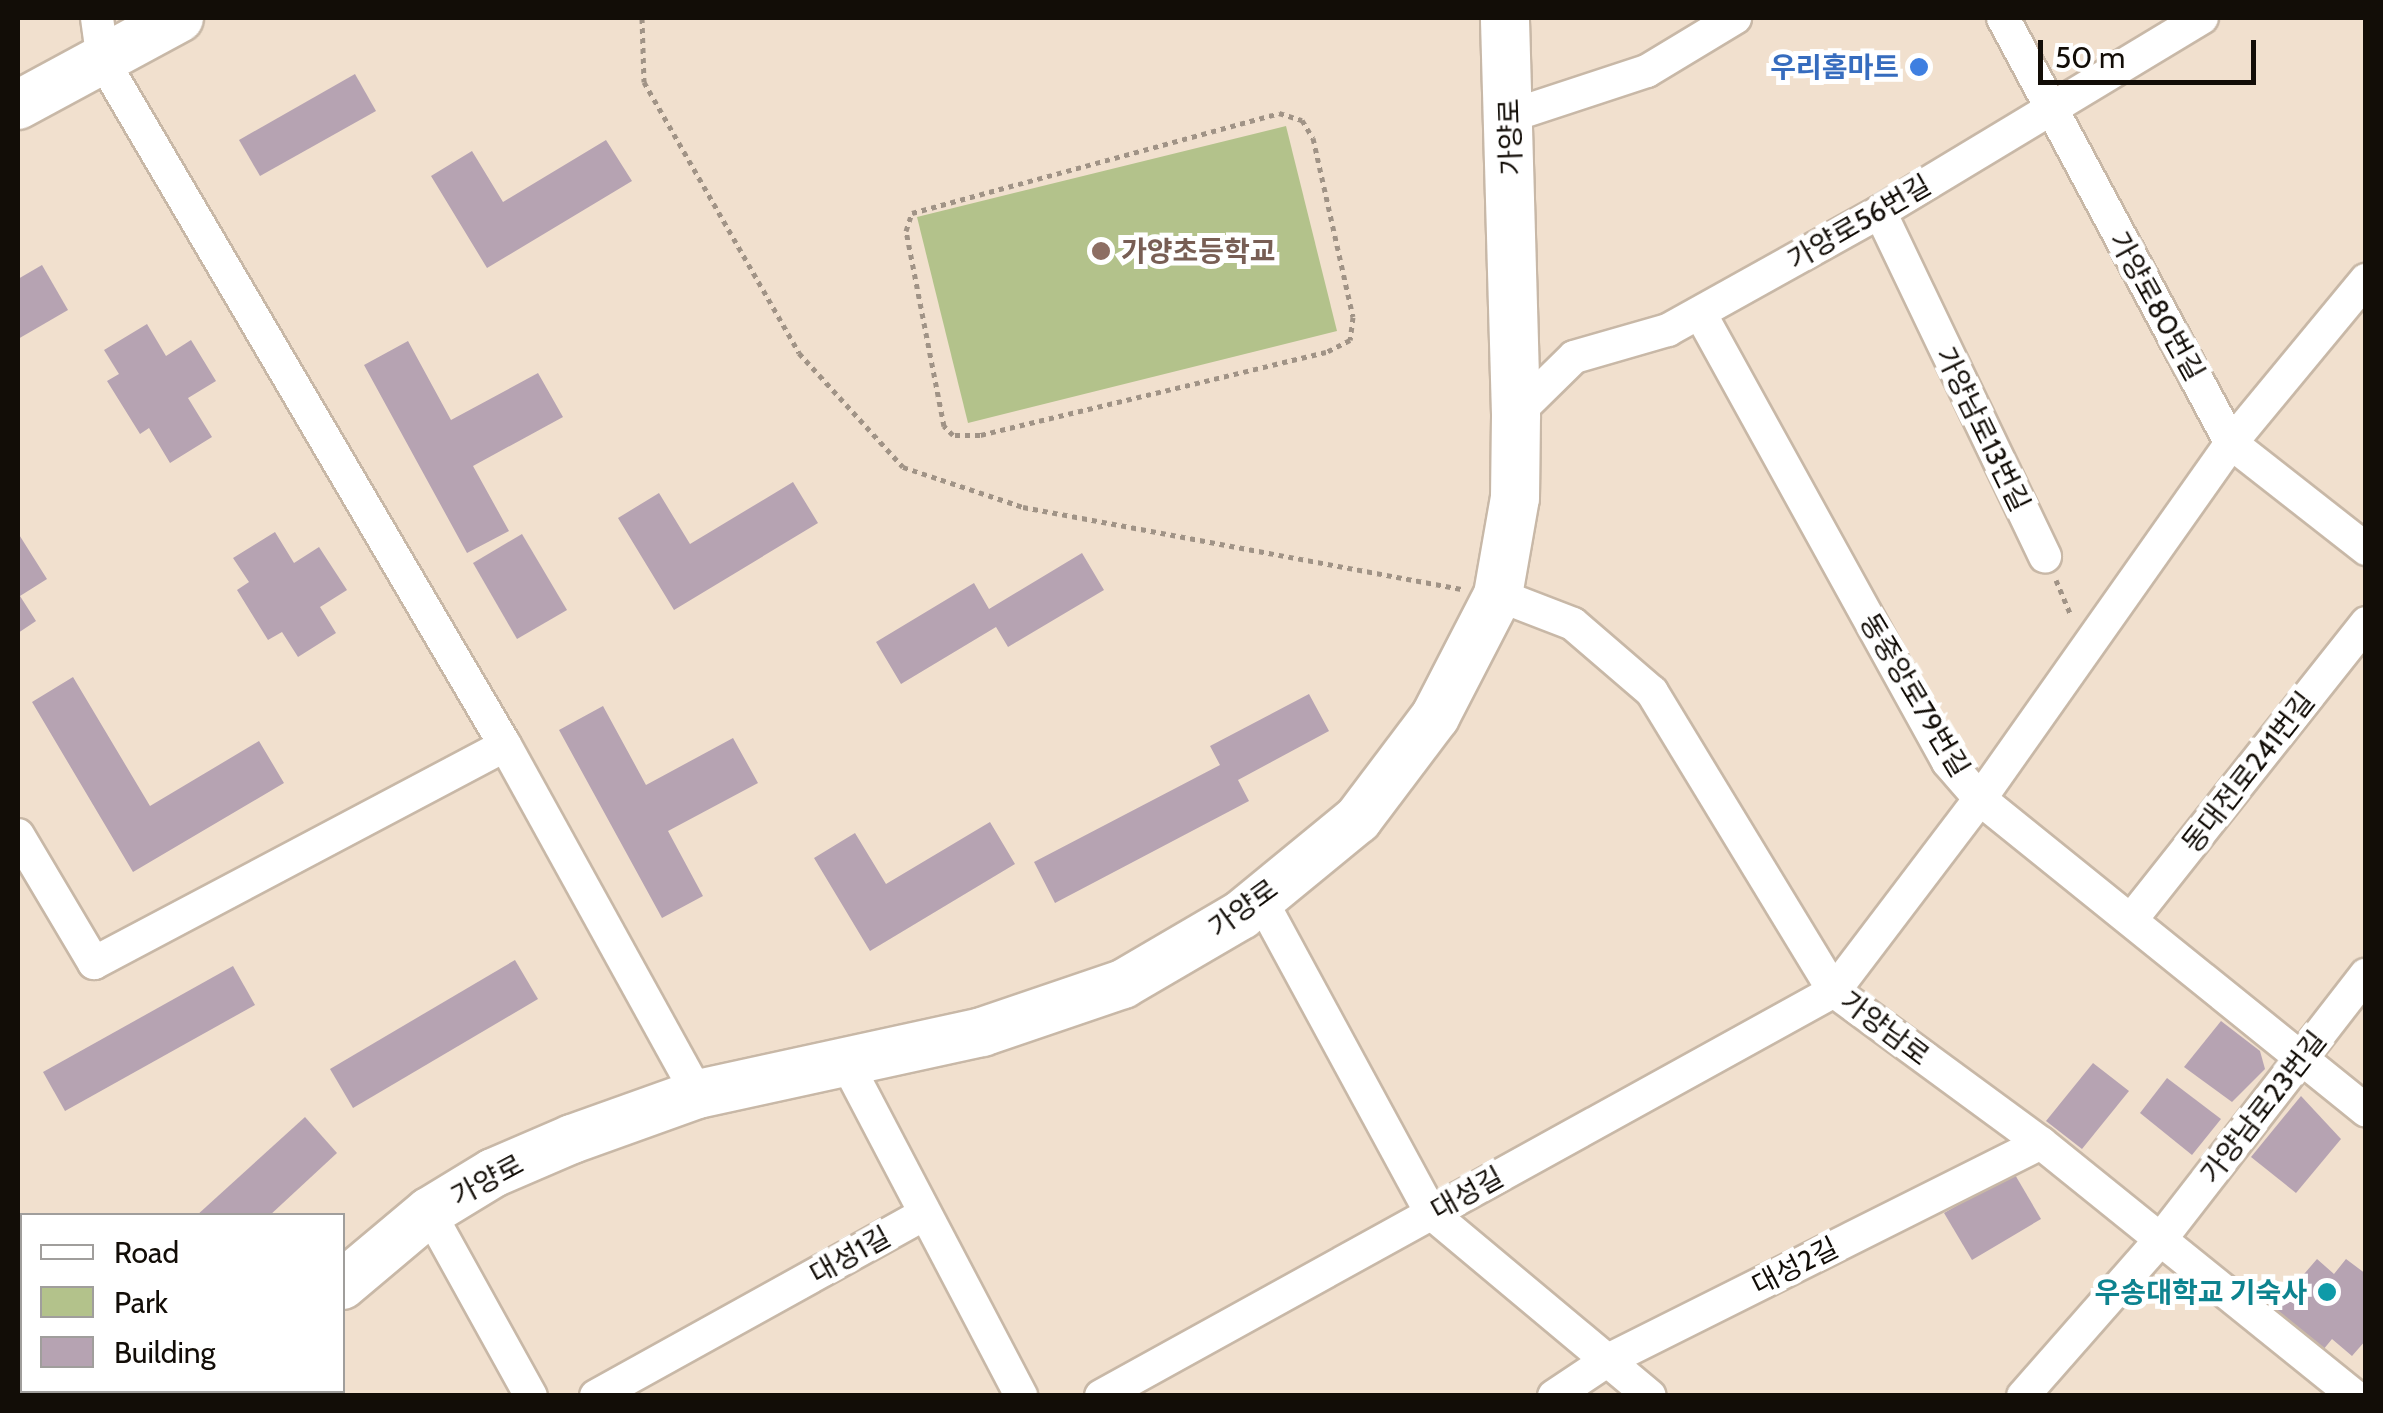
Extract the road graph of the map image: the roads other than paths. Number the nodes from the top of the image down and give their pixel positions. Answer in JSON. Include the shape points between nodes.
{"nodes":[{"id":1,"x":179,"y":18,"type":"edge"},
{"id":2,"x":1505,"y":18,"type":"edge"},
{"id":3,"x":1736,"y":18,"type":"edge"},
{"id":4,"x":2003,"y":18,"type":"edge"},
{"id":5,"x":2202,"y":18,"type":"edge"},
{"id":6,"x":100,"y":40,"type":"edge"},
{"id":7,"x":18,"y":106,"type":"edge"},
{"id":8,"x":2050,"y":109,"type":"junction"},
{"id":9,"x":1510,"y":116,"type":"junction"},
{"id":10,"x":1880,"y":212,"type":"junction"},
{"id":11,"x":2366,"y":280,"type":"edge"},
{"id":12,"x":1700,"y":313,"type":"junction"},
{"id":13,"x":1516,"y":414,"type":"junction"},
{"id":14,"x":2232,"y":443,"type":"junction"},
{"id":15,"x":2366,"y":549,"type":"edge"},
{"id":16,"x":2044,"y":556,"type":"road end"},
{"id":17,"x":1498,"y":596,"type":"junction"},
{"id":18,"x":2366,"y":623,"type":"edge"},
{"id":19,"x":505,"y":745,"type":"junction"},
{"id":20,"x":1980,"y":800,"type":"junction"},
{"id":21,"x":18,"y":835,"type":"edge"},
{"id":22,"x":1260,"y":898,"type":"junction"},
{"id":23,"x":2131,"y":920,"type":"junction"},
{"id":24,"x":2366,"y":974,"type":"edge"},
{"id":25,"x":1834,"y":991,"type":"junction"},
{"id":26,"x":2300,"y":1059,"type":"junction"},
{"id":27,"x":846,"y":1062,"type":"junction"},
{"id":28,"x":698,"y":1094,"type":"junction"},
{"id":29,"x":2366,"y":1111,"type":"edge"},
{"id":30,"x":2041,"y":1142,"type":"junction"},
{"id":31,"x":429,"y":1212,"type":"junction"},
{"id":32,"x":1432,"y":1213,"type":"junction"},
{"id":33,"x":925,"y":1214,"type":"junction"},
{"id":34,"x":2160,"y":1240,"type":"junction"},
{"id":35,"x":345,"y":1282,"type":"edge"},
{"id":36,"x":1608,"y":1360,"type":"junction"},
{"id":37,"x":531,"y":1396,"type":"edge"},
{"id":38,"x":596,"y":1396,"type":"edge"},
{"id":39,"x":1021,"y":1396,"type":"edge"},
{"id":40,"x":1101,"y":1396,"type":"edge"},
{"id":41,"x":1554,"y":1396,"type":"edge"},
{"id":42,"x":1650,"y":1396,"type":"edge"},
{"id":43,"x":2024,"y":1396,"type":"edge"},
{"id":44,"x":2355,"y":1396,"type":"edge"}],
"edges":[{"from":1,"to":6,"type":"street"},
{"from":2,"to":9,"type":"street","name":"가양로"},
{"from":3,"to":9,"type":"street","via":[[1647,71]]},
{"from":4,"to":8,"type":"street","name":"가양로80번길"},
{"from":5,"to":8,"type":"street","name":"가양로56번길"},
{"from":6,"to":7,"type":"street"},
{"from":6,"to":19,"type":"street"},
{"from":8,"to":10,"type":"street","name":"가양로56번길"},
{"from":8,"to":14,"type":"street","name":"가양로80번길"},
{"from":9,"to":13,"type":"street","name":"가양로"},
{"from":10,"to":12,"type":"street","name":"가양로56번길"},
{"from":10,"to":16,"type":"street","name":"가양남로13번길"},
{"from":11,"to":14,"type":"street"},
{"from":12,"to":13,"type":"street","name":"가양로56번길","via":[[1668,330],[1574,357]]},
{"from":12,"to":20,"type":"street","name":"동중앙로79번길","via":[[1948,762]]},
{"from":13,"to":17,"type":"street","name":"가양로","via":[[1515,498]]},
{"from":14,"to":15,"type":"street","name":"가양로80번길"},
{"from":14,"to":20,"type":"street"},
{"from":17,"to":22,"type":"street","name":"가양로","via":[[1435,717],[1358,819]]},
{"from":17,"to":25,"type":"street","name":"가양남로","via":[[1574,624],[1652,692]]},
{"from":18,"to":23,"type":"street","name":"동대전로241번길"},
{"from":19,"to":21,"type":"street","via":[[94,963]]},
{"from":19,"to":28,"type":"street"},
{"from":20,"to":23,"type":"street","name":"동중앙로79번길"},
{"from":20,"to":25,"type":"street"},
{"from":22,"to":27,"type":"street","name":"가양로","via":[[1122,984],[982,1032]]},
{"from":22,"to":32,"type":"street"},
{"from":23,"to":26,"type":"street","name":"동중앙로79번길"},
{"from":24,"to":26,"type":"street","name":"가양남로23번길"},
{"from":25,"to":30,"type":"street","name":"가양남로"},
{"from":25,"to":32,"type":"street","name":"대성길"},
{"from":26,"to":29,"type":"street","name":"동중앙로79번길"},
{"from":26,"to":34,"type":"street","name":"가양남로23번길"},
{"from":27,"to":28,"type":"street","name":"가양로"},
{"from":27,"to":33,"type":"street"},
{"from":28,"to":31,"type":"street","name":"가양로","via":[[493,1173]]},
{"from":30,"to":34,"type":"street","name":"가양남로"},
{"from":30,"to":36,"type":"street","name":"대성2길"},
{"from":31,"to":35,"type":"street","name":"가양로"},
{"from":31,"to":37,"type":"street"},
{"from":32,"to":36,"type":"street"},
{"from":32,"to":40,"type":"street","name":"대성길"},
{"from":33,"to":38,"type":"street","name":"대성1길"},
{"from":33,"to":39,"type":"street"},
{"from":34,"to":43,"type":"street","name":"가양남로23번길"},
{"from":34,"to":44,"type":"street","name":"가양남로"},
{"from":36,"to":41,"type":"street","name":"대성2길"},
{"from":36,"to":42,"type":"street"}]}
